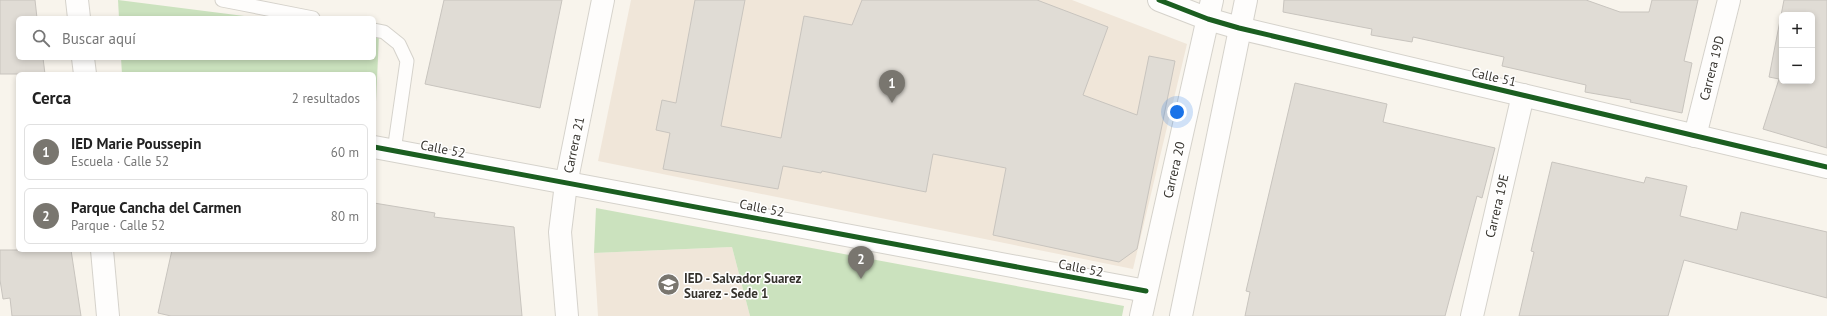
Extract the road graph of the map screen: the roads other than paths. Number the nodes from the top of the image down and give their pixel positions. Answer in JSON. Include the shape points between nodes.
{"nodes":[{"id":1,"x":77,"y":0,"type":"edge"},
{"id":2,"x":222,"y":0,"type":"edge"},
{"id":3,"x":603,"y":0,"type":"edge"},
{"id":4,"x":1159,"y":0,"type":"edge"},
{"id":5,"x":1246,"y":0,"type":"edge"},
{"id":6,"x":1729,"y":0,"type":"edge"},
{"id":7,"x":1210,"y":10,"type":"edge"},
{"id":8,"x":79,"y":16,"type":"edge"},
{"id":9,"x":303,"y":16,"type":"edge"},
{"id":10,"x":1239,"y":28,"type":"junction"},
{"id":11,"x":376,"y":30,"type":"edge"},
{"id":12,"x":83,"y":60,"type":"edge"},
{"id":13,"x":85,"y":72,"type":"edge"},
{"id":14,"x":1523,"y":96,"type":"junction"},
{"id":15,"x":1695,"y":136,"type":"junction"},
{"id":16,"x":384,"y":149,"type":"edge"},
{"id":17,"x":1827,"y":167,"type":"edge"},
{"id":18,"x":566,"y":184,"type":"junction"},
{"id":19,"x":102,"y":252,"type":"edge"},
{"id":20,"x":1146,"y":291,"type":"junction"},
{"id":21,"x":108,"y":316,"type":"edge"},
{"id":22,"x":567,"y":316,"type":"edge"},
{"id":23,"x":1141,"y":316,"type":"edge"},
{"id":24,"x":1181,"y":316,"type":"edge"},
{"id":25,"x":1472,"y":316,"type":"edge"}],
"edges":[{"from":1,"to":8,"type":"street"},
{"from":2,"to":9,"type":"lane"},
{"from":3,"to":18,"type":"street","name":"Carrera 21"},
{"from":4,"to":7,"type":"street","name":"Calle 51"},
{"from":5,"to":10,"type":"street"},
{"from":6,"to":15,"type":"street","name":"Carrera 19D"},
{"from":7,"to":10,"type":"street","name":"Calle 51"},
{"from":7,"to":20,"type":"street","name":"Carrera 20"},
{"from":10,"to":14,"type":"street","name":"Calle 51"},
{"from":10,"to":24,"type":"street"},
{"from":11,"to":16,"type":"lane","via":[[384,32],[399,44],[407,62]]},
{"from":12,"to":13,"type":"street"},
{"from":14,"to":15,"type":"street","name":"Calle 51"},
{"from":14,"to":25,"type":"street","name":"Carrera 19E"},
{"from":15,"to":17,"type":"street","name":"Calle 51"},
{"from":16,"to":18,"type":"street","name":"Calle 52"},
{"from":18,"to":20,"type":"street","name":"Calle 52"},
{"from":18,"to":22,"type":"street","name":"Carrera 21","via":[[560,232]]},
{"from":19,"to":21,"type":"street"},
{"from":20,"to":23,"type":"street","name":"Carrera 20"}]}
